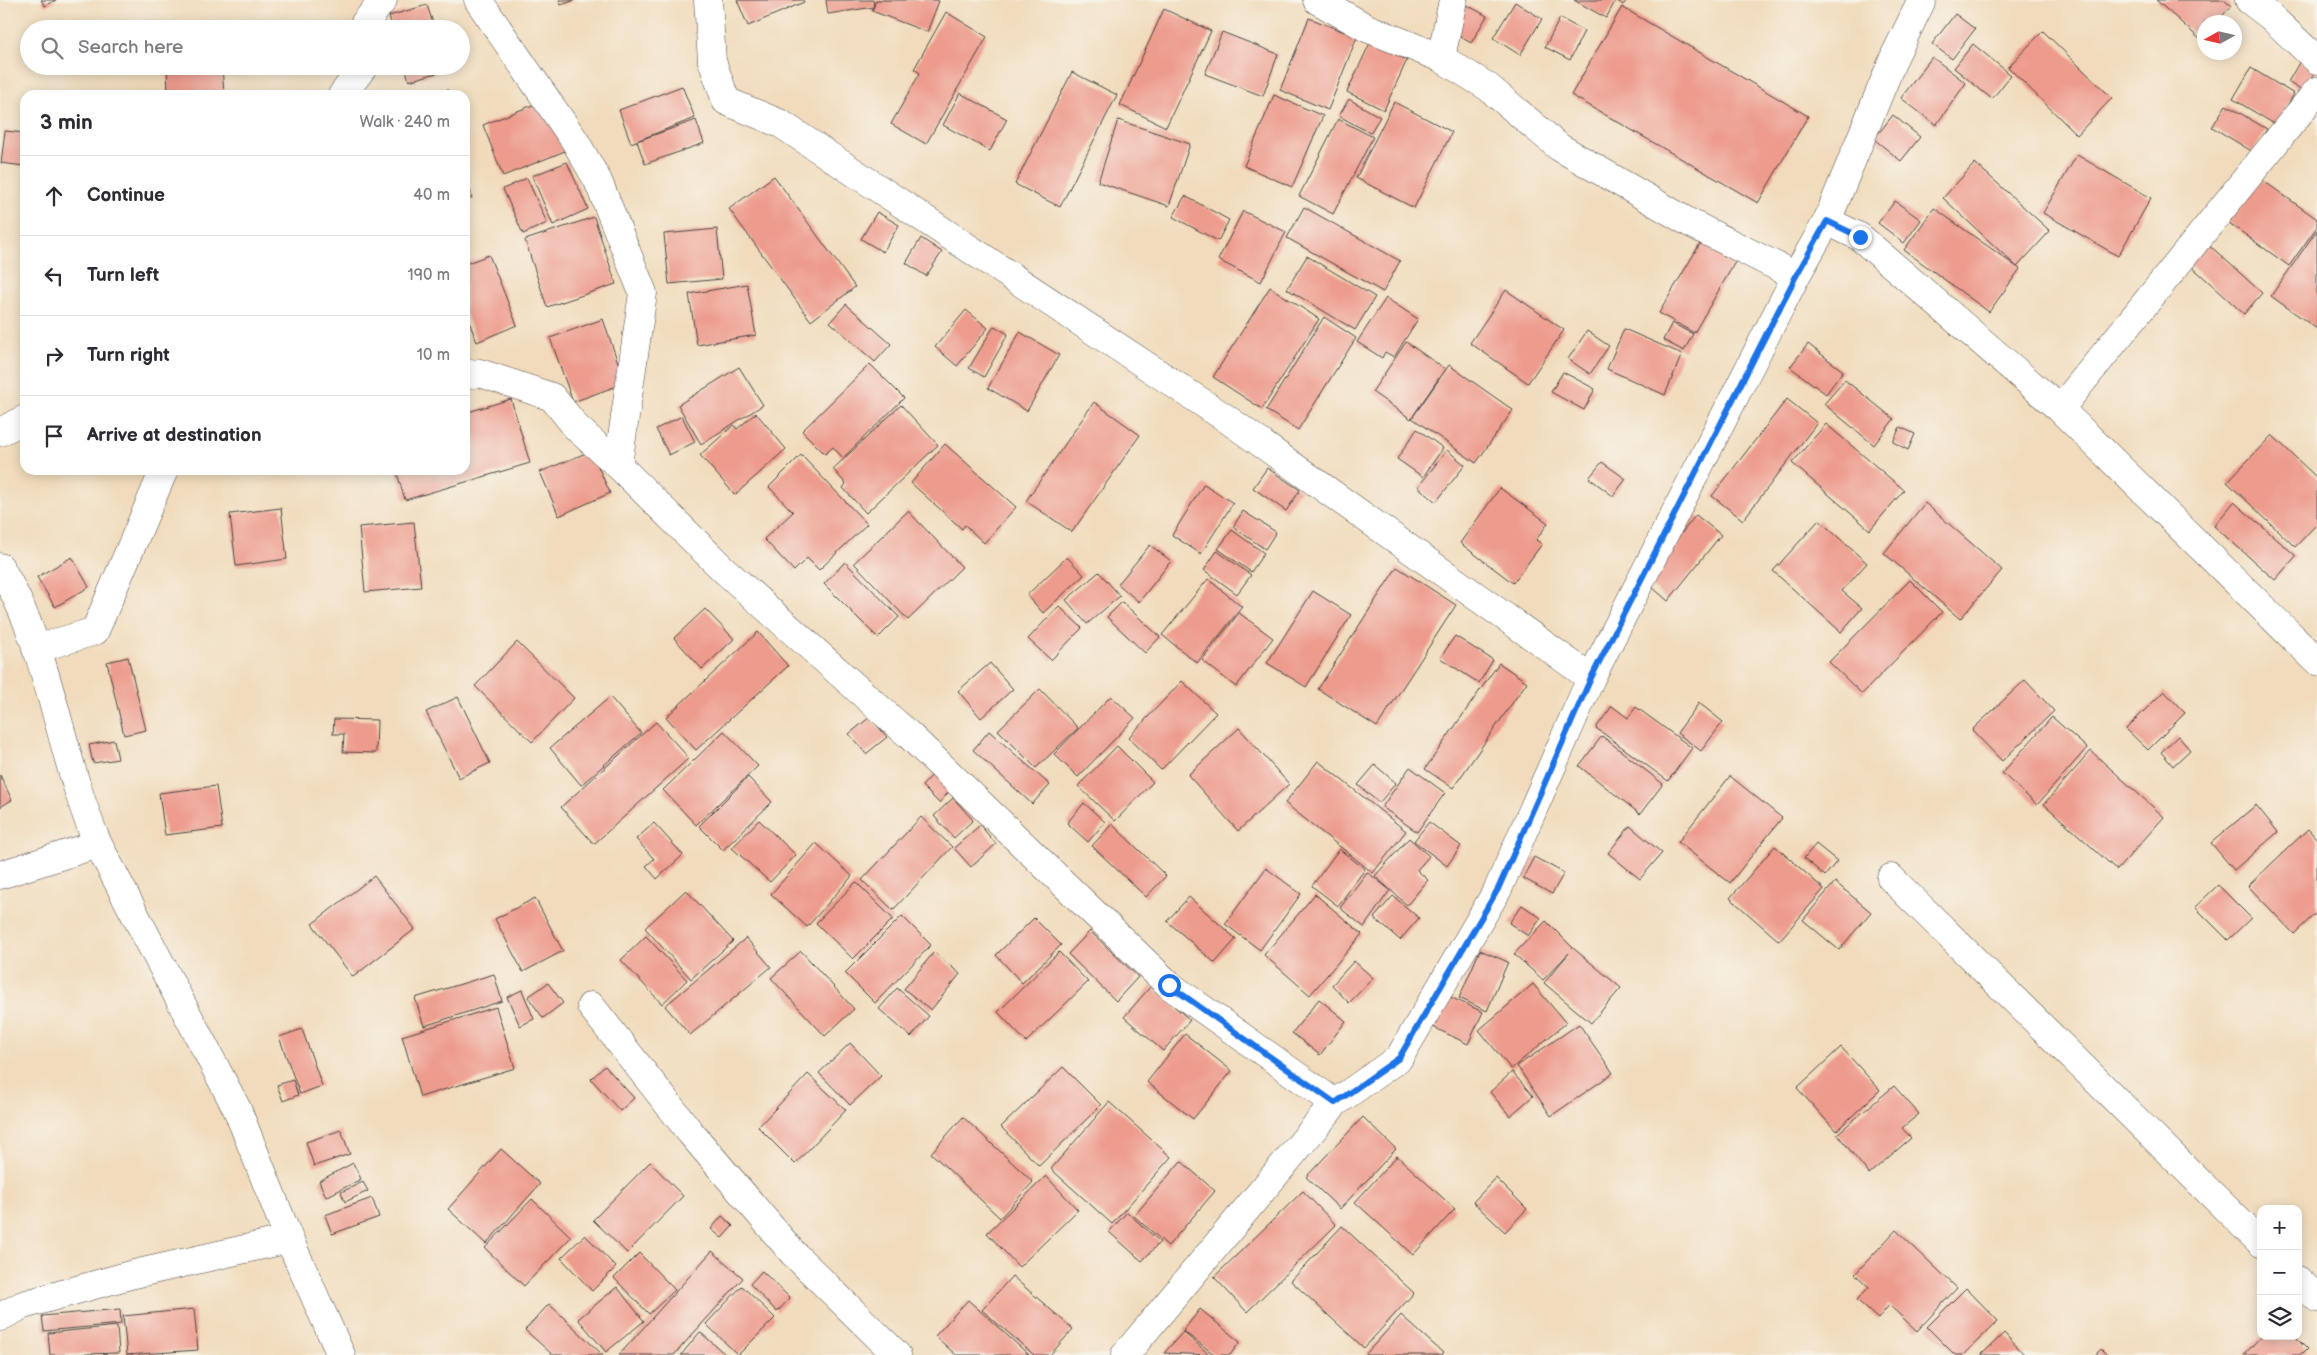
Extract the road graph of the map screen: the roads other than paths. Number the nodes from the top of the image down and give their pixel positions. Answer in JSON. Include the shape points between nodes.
{"nodes":[{"id":1,"x":383,"y":0,"type":"edge"},
{"id":2,"x":478,"y":0,"type":"edge"},
{"id":3,"x":708,"y":0,"type":"edge"},
{"id":4,"x":1318,"y":0,"type":"edge"},
{"id":5,"x":1453,"y":0,"type":"edge"},
{"id":6,"x":1922,"y":0,"type":"edge"},
{"id":7,"x":2249,"y":0,"type":"edge"},
{"id":8,"x":367,"y":20,"type":"edge"},
{"id":9,"x":1441,"y":58,"type":"junction"},
{"id":10,"x":2317,"y":60,"type":"edge"},
{"id":11,"x":357,"y":75,"type":"edge"},
{"id":12,"x":346,"y":90,"type":"edge"},
{"id":13,"x":2317,"y":90,"type":"edge"},
{"id":14,"x":1827,"y":221,"type":"junction"},
{"id":15,"x":1796,"y":276,"type":"junction"},
{"id":16,"x":470,"y":374,"type":"edge"},
{"id":17,"x":2060,"y":409,"type":"junction"},
{"id":18,"x":20,"y":422,"type":"edge"},
{"id":19,"x":0,"y":432,"type":"edge"},
{"id":20,"x":618,"y":464,"type":"junction"},
{"id":21,"x":162,"y":475,"type":"edge"},
{"id":22,"x":0,"y":567,"type":"edge"},
{"id":23,"x":36,"y":649,"type":"junction"},
{"id":24,"x":2317,"y":661,"type":"edge"},
{"id":25,"x":1591,"y":678,"type":"junction"},
{"id":26,"x":98,"y":844,"type":"junction"},
{"id":27,"x":0,"y":875,"type":"edge"},
{"id":28,"x":1892,"y":878,"type":"dead end"},
{"id":29,"x":591,"y":1006,"type":"dead end"},
{"id":30,"x":1335,"y":1103,"type":"junction"},
{"id":31,"x":289,"y":1239,"type":"junction"},
{"id":32,"x":2257,"y":1239,"type":"edge"},
{"id":33,"x":2302,"y":1284,"type":"edge"},
{"id":34,"x":2317,"y":1298,"type":"edge"},
{"id":35,"x":0,"y":1317,"type":"edge"},
{"id":36,"x":341,"y":1355,"type":"edge"},
{"id":37,"x":897,"y":1355,"type":"edge"},
{"id":38,"x":1126,"y":1355,"type":"edge"}],
"edges":[{"from":1,"to":8,"type":"street"},
{"from":2,"to":20,"type":"street","via":[[575,141],[598,181],[643,293]]},
{"from":3,"to":25,"type":"street","via":[[712,60],[726,101],[781,124],[1227,419]]},
{"from":4,"to":9,"type":"street","via":[[1367,28]]},
{"from":5,"to":9,"type":"street"},
{"from":6,"to":14,"type":"street","via":[[1895,54]]},
{"from":7,"to":10,"type":"street"},
{"from":9,"to":15,"type":"street","via":[[1488,87],[1559,147],[1690,223]]},
{"from":11,"to":12,"type":"street"},
{"from":13,"to":17,"type":"street"},
{"from":14,"to":15,"type":"street"},
{"from":14,"to":17,"type":"street","via":[[1860,237]]},
{"from":15,"to":25,"type":"street"},
{"from":16,"to":20,"type":"street","via":[[480,373],[552,397],[577,428]]},
{"from":17,"to":24,"type":"street"},
{"from":18,"to":19,"type":"street"},
{"from":20,"to":30,"type":"street","via":[[723,569],[908,734],[1169,985]]},
{"from":21,"to":23,"type":"street","via":[[95,631]]},
{"from":22,"to":23,"type":"street","via":[[11,585]]},
{"from":23,"to":26,"type":"street","via":[[83,810]]},
{"from":25,"to":30,"type":"street","via":[[1498,889],[1399,1058]]},
{"from":26,"to":27,"type":"street"},
{"from":26,"to":31,"type":"street","via":[[237,1109]]},
{"from":28,"to":32,"type":"street"},
{"from":29,"to":37,"type":"street","via":[[690,1132],[793,1253]]},
{"from":30,"to":38,"type":"street"},
{"from":31,"to":35,"type":"street","via":[[130,1275],[23,1305]]},
{"from":31,"to":36,"type":"street"},
{"from":33,"to":34,"type":"street"}]}
